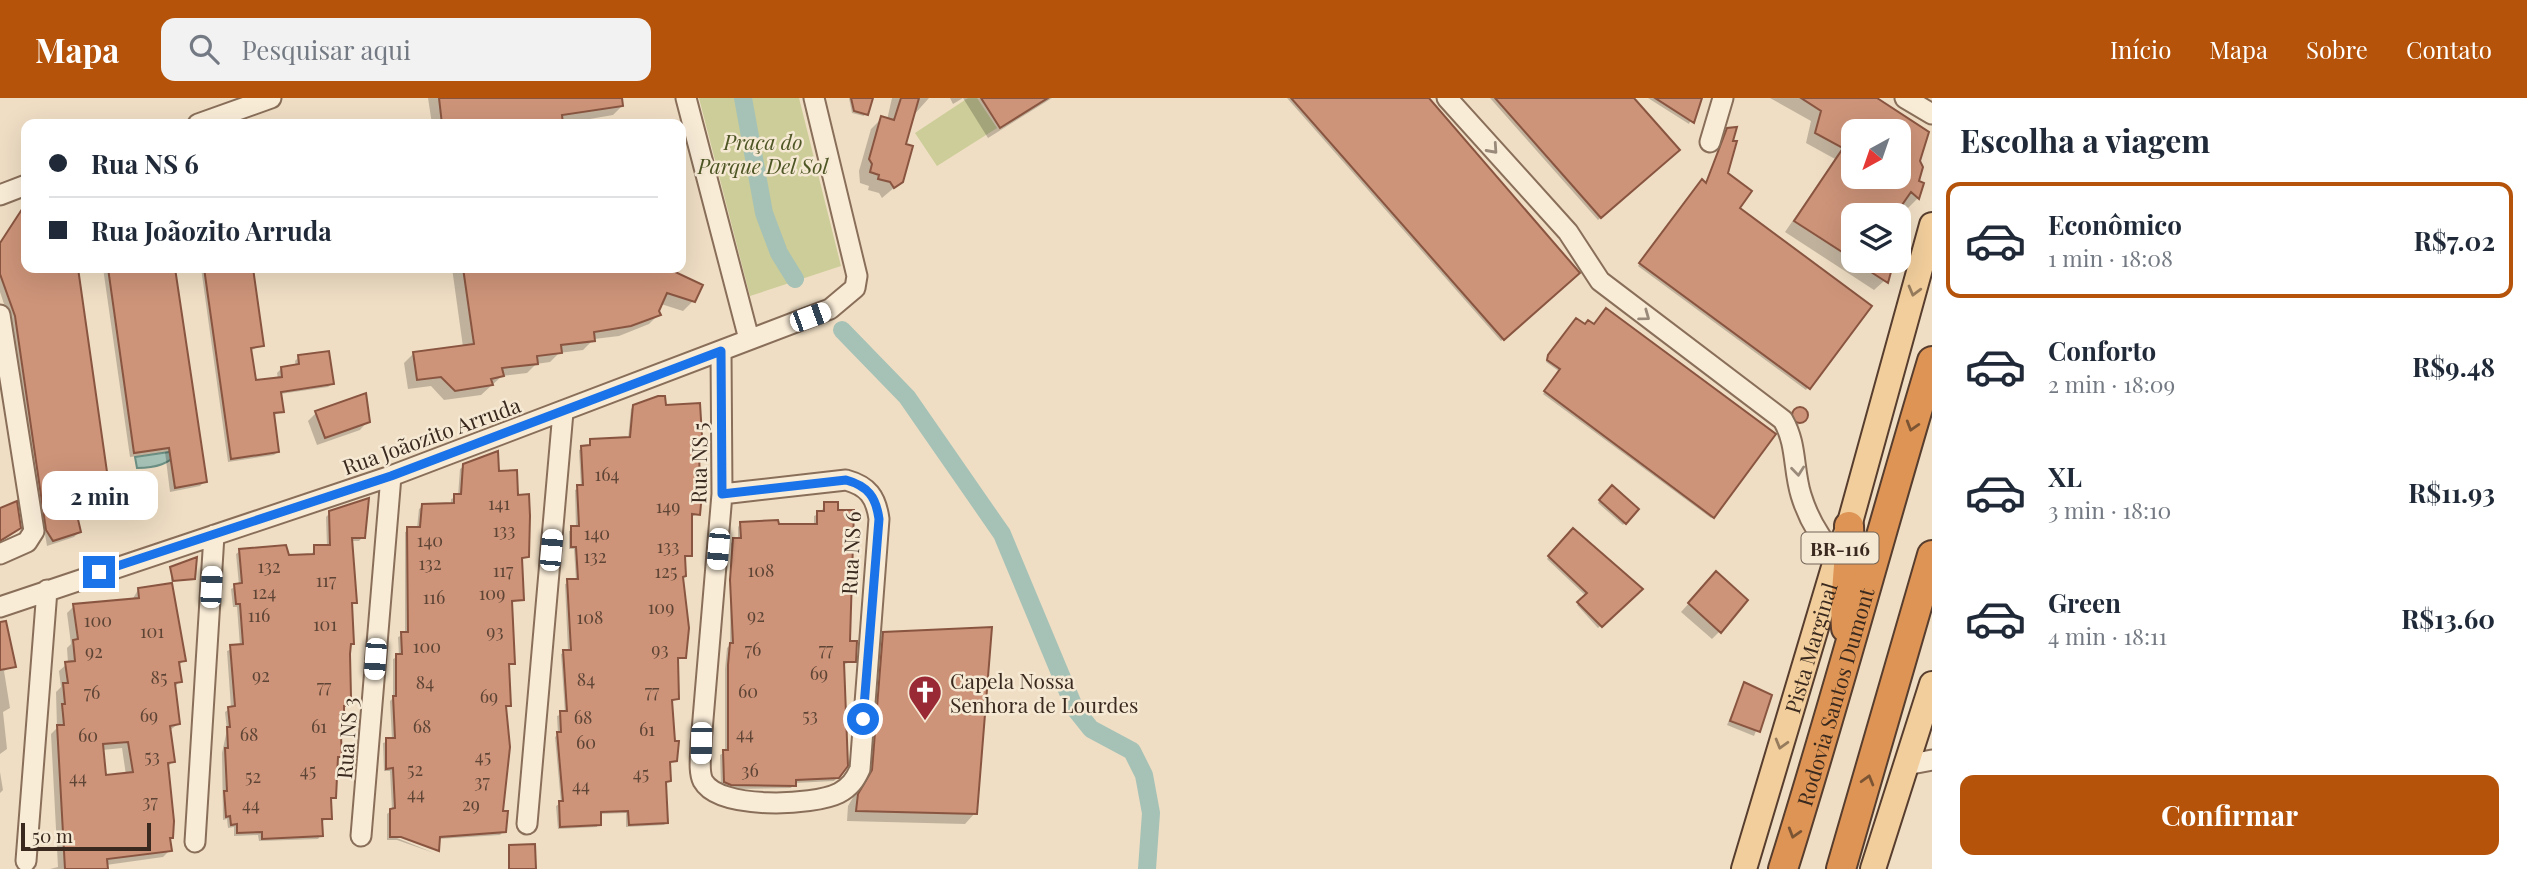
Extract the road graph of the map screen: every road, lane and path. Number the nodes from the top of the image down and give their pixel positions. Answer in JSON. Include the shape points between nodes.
{"nodes":[{"id":1,"x":271,"y":98,"type":"edge"},
{"id":2,"x":686,"y":98,"type":"edge"},
{"id":3,"x":814,"y":98,"type":"edge"},
{"id":4,"x":1447,"y":98,"type":"edge"},
{"id":5,"x":1723,"y":98,"type":"edge"},
{"id":6,"x":1905,"y":98,"type":"edge"},
{"id":7,"x":1932,"y":114,"type":"edge"},
{"id":8,"x":212,"y":119,"type":"edge"},
{"id":9,"x":1710,"y":142,"type":"dead end"},
{"id":10,"x":21,"y":187,"type":"edge"},
{"id":11,"x":0,"y":195,"type":"edge"},
{"id":12,"x":1932,"y":225,"type":"edge"},
{"id":13,"x":0,"y":315,"type":"edge"},
{"id":14,"x":749,"y":339,"type":"junction"},
{"id":15,"x":721,"y":351,"type":"junction"},
{"id":16,"x":1932,"y":361,"type":"edge"},
{"id":17,"x":563,"y":412,"type":"junction"},
{"id":18,"x":391,"y":476,"type":"junction"},
{"id":19,"x":722,"y":494,"type":"junction"},
{"id":20,"x":1849,"y":526,"type":"junction"},
{"id":21,"x":214,"y":535,"type":"junction"},
{"id":22,"x":0,"y":554,"type":"edge"},
{"id":23,"x":1932,"y":555,"type":"edge"},
{"id":24,"x":1837,"y":558,"type":"junction"},
{"id":25,"x":47,"y":590,"type":"junction"},
{"id":26,"x":0,"y":607,"type":"edge"},
{"id":27,"x":1850,"y":652,"type":"junction"},
{"id":28,"x":1932,"y":684,"type":"edge"},
{"id":29,"x":1932,"y":760,"type":"edge"},
{"id":30,"x":1906,"y":765,"type":"junction"},
{"id":31,"x":860,"y":769,"type":"joint"},
{"id":32,"x":527,"y":824,"type":"dead end"},
{"id":33,"x":361,"y":836,"type":"dead end"},
{"id":34,"x":195,"y":842,"type":"dead end"},
{"id":35,"x":26,"y":861,"type":"dead end"},
{"id":36,"x":1745,"y":869,"type":"edge"},
{"id":37,"x":1783,"y":869,"type":"edge"},
{"id":38,"x":1842,"y":869,"type":"edge"},
{"id":39,"x":1873,"y":869,"type":"edge"}],
"edges":[{"from":1,"to":8,"type":"street"},
{"from":2,"to":14,"type":"street"},
{"from":3,"to":14,"type":"street","name":"Rua Joãozito Arruda","via":[[857,276],[855,288],[830,309]]},
{"from":4,"to":24,"type":"street","one_way":true,"via":[[1567,232],[1600,281],[1783,419],[1791,434],[1800,493],[1822,541]]},
{"from":5,"to":9,"type":"street"},
{"from":6,"to":7,"type":"street"},
{"from":10,"to":11,"type":"street"},
{"from":12,"to":20,"type":"main road","name":"Pista Marginal","number":"BR-116","one_way":true},
{"from":13,"to":22,"type":"street","via":[[34,531],[27,542]]},
{"from":14,"to":15,"type":"street","name":"Rua Joãozito Arruda"},
{"from":15,"to":17,"type":"street","name":"Rua Joãozito Arruda"},
{"from":15,"to":19,"type":"street","name":"Rua NS 5"},
{"from":16,"to":27,"type":"highway","name":"Rodovia Santos Dumont","number":"BR-116","one_way":true},
{"from":17,"to":18,"type":"street","name":"Rua Joãozito Arruda"},
{"from":17,"to":32,"type":"street"},
{"from":18,"to":21,"type":"street","name":"Rua Joãozito Arruda"},
{"from":18,"to":33,"type":"street","name":"Rua NS 3"},
{"from":19,"to":31,"type":"street","name":"Rua NS 6","via":[[846,480],[860,484],[874,498],[879,519]]},
{"from":19,"to":31,"type":"street","name":"Rua NS 5","via":[[701,743],[702,779],[730,799],[804,802],[847,788]]},
{"from":20,"to":24,"type":"main road","name":"Pista Marginal","number":"BR-116"},
{"from":20,"to":27,"type":"highway","via":[[1844,606]]},
{"from":21,"to":25,"type":"street","name":"Rua Joãozito Arruda"},
{"from":21,"to":34,"type":"street"},
{"from":38,"to":23,"type":"highway","one_way":true},
{"from":24,"to":36,"type":"main road","name":"Pista Marginal","number":"BR-116","one_way":true},
{"from":25,"to":26,"type":"street","name":"Rua Joãozito Arruda"},
{"from":25,"to":35,"type":"street"},
{"from":27,"to":37,"type":"highway","name":"Rodovia Santos Dumont","number":"BR-116","one_way":true},
{"from":28,"to":30,"type":"main road"},
{"from":29,"to":30,"type":"street"},
{"from":30,"to":39,"type":"main road"}]}
